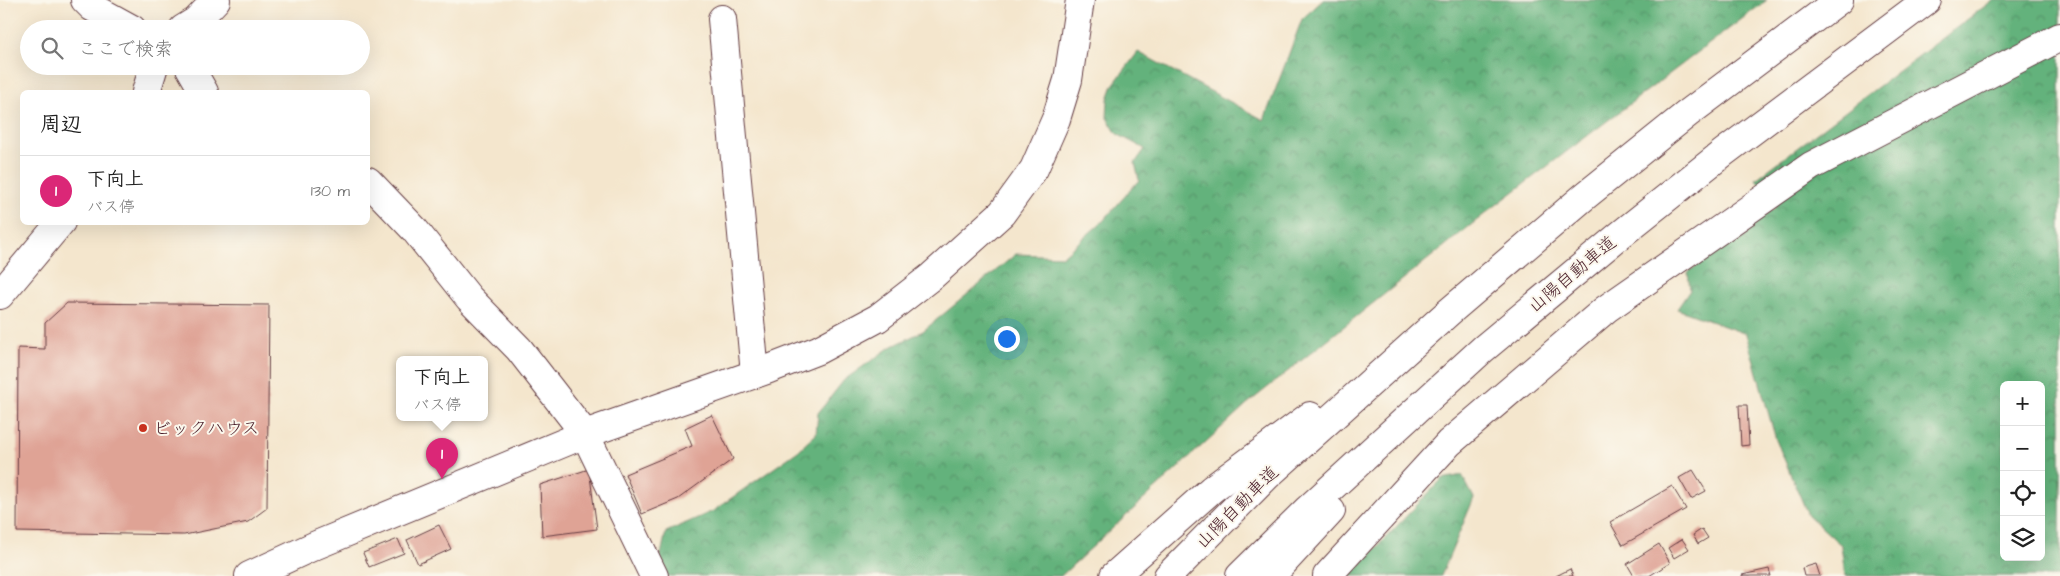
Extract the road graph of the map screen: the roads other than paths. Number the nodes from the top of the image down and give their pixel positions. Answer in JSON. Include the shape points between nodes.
{"nodes":[{"id":1,"x":85,"y":0,"type":"edge"},
{"id":2,"x":216,"y":0,"type":"edge"},
{"id":3,"x":1080,"y":0,"type":"edge"},
{"id":4,"x":1839,"y":0,"type":"edge"},
{"id":5,"x":1927,"y":0,"type":"edge"},
{"id":6,"x":722,"y":19,"type":"dead end"},
{"id":7,"x":116,"y":20,"type":"edge"},
{"id":8,"x":197,"y":20,"type":"edge"},
{"id":9,"x":2060,"y":37,"type":"edge"},
{"id":10,"x":151,"y":75,"type":"edge"},
{"id":11,"x":194,"y":75,"type":"edge"},
{"id":12,"x":147,"y":90,"type":"edge"},
{"id":13,"x":203,"y":90,"type":"edge"},
{"id":14,"x":370,"y":182,"type":"edge"},
{"id":15,"x":58,"y":225,"type":"edge"},
{"id":16,"x":0,"y":295,"type":"edge"},
{"id":17,"x":1449,"y":312,"type":"junction"},
{"id":18,"x":1482,"y":349,"type":"junction"},
{"id":19,"x":755,"y":374,"type":"junction"},
{"id":20,"x":585,"y":434,"type":"junction"},
{"id":21,"x":249,"y":576,"type":"edge"},
{"id":22,"x":654,"y":576,"type":"edge"},
{"id":23,"x":1114,"y":576,"type":"edge"},
{"id":24,"x":1168,"y":576,"type":"edge"},
{"id":25,"x":1240,"y":576,"type":"edge"},
{"id":26,"x":1271,"y":576,"type":"edge"},
{"id":27,"x":1327,"y":576,"type":"edge"}],
"edges":[{"from":1,"to":7,"type":"main road"},
{"from":2,"to":8,"type":"main road"},
{"from":3,"to":19,"type":"main road","via":[[1068,80],[1056,119],[1034,169],[1002,213],[932,276],[878,318],[818,350]]},
{"from":4,"to":17,"type":"main road","name":"山陽自動車道","via":[[1585,196]]},
{"from":5,"to":18,"type":"main road","name":"山陽自動車道","via":[[1723,153]]},
{"from":6,"to":19,"type":"main road"},
{"from":9,"to":27,"type":"main road","via":[[1811,166],[1606,309],[1449,444]]},
{"from":10,"to":12,"type":"main road"},
{"from":11,"to":13,"type":"main road"},
{"from":14,"to":20,"type":"main road","via":[[414,229],[469,298],[519,348]]},
{"from":15,"to":16,"type":"main road"},
{"from":17,"to":23,"type":"main road","via":[[1212,489]]},
{"from":17,"to":24,"type":"main road","name":"山陽自動車道","via":[[1268,475]]},
{"from":18,"to":25,"type":"main road","name":"山陽自動車道"},
{"from":18,"to":26,"type":"main road"},
{"from":19,"to":20,"type":"main road"},
{"from":20,"to":21,"type":"main road"},
{"from":20,"to":22,"type":"main road"}]}
